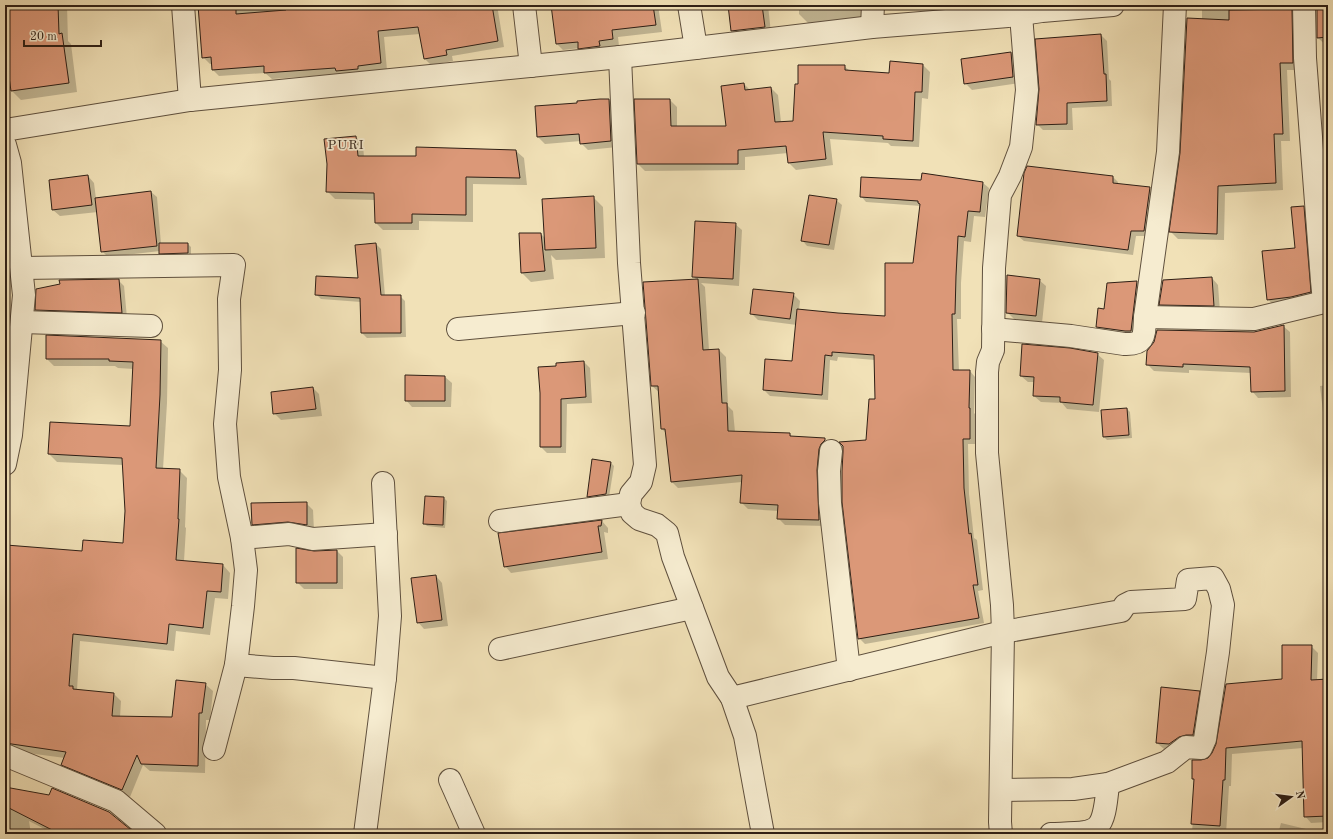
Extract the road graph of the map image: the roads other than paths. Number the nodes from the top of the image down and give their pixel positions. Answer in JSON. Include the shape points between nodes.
{"nodes":[{"id":1,"x":183,"y":5,"type":"edge"},
{"id":2,"x":524,"y":5,"type":"edge"},
{"id":3,"x":690,"y":5,"type":"edge"},
{"id":4,"x":873,"y":5,"type":"edge"},
{"id":5,"x":1113,"y":5,"type":"edge"},
{"id":6,"x":1175,"y":5,"type":"edge"},
{"id":7,"x":1304,"y":5,"type":"edge"},
{"id":8,"x":1042,"y":8,"type":"edge"},
{"id":9,"x":1021,"y":15,"type":"junction"},
{"id":10,"x":872,"y":27,"type":"junction"},
{"id":11,"x":696,"y":48,"type":"junction"},
{"id":12,"x":620,"y":57,"type":"junction"},
{"id":13,"x":531,"y":66,"type":"junction"},
{"id":14,"x":190,"y":100,"type":"junction"},
{"id":15,"x":5,"y":130,"type":"edge"},
{"id":16,"x":5,"y":145,"type":"edge"},
{"id":17,"x":22,"y":268,"type":"junction"},
{"id":18,"x":1326,"y":302,"type":"edge"},
{"id":19,"x":634,"y":313,"type":"junction"},
{"id":20,"x":1145,"y":317,"type":"junction"},
{"id":21,"x":22,"y":322,"type":"junction"},
{"id":22,"x":151,"y":326,"type":"dead end"},
{"id":23,"x":458,"y":329,"type":"dead end"},
{"id":24,"x":993,"y":329,"type":"junction"},
{"id":25,"x":831,"y":451,"type":"dead end"},
{"id":26,"x":5,"y":464,"type":"edge"},
{"id":27,"x":383,"y":483,"type":"dead end"},
{"id":28,"x":629,"y":504,"type":"junction"},
{"id":29,"x":500,"y":521,"type":"dead end"},
{"id":30,"x":386,"y":534,"type":"junction"},
{"id":31,"x":242,"y":538,"type":"junction"},
{"id":32,"x":692,"y":608,"type":"junction"},
{"id":33,"x":1003,"y":632,"type":"junction"},
{"id":34,"x":500,"y":649,"type":"dead end"},
{"id":35,"x":236,"y":665,"type":"junction"},
{"id":36,"x":850,"y":670,"type":"junction"},
{"id":37,"x":385,"y":678,"type":"junction"},
{"id":38,"x":732,"y":698,"type":"junction"},
{"id":39,"x":214,"y":749,"type":"dead end"},
{"id":40,"x":5,"y":755,"type":"edge"},
{"id":41,"x":450,"y":780,"type":"dead end"},
{"id":42,"x":1108,"y":784,"type":"junction"},
{"id":43,"x":1001,"y":790,"type":"junction"},
{"id":44,"x":155,"y":834,"type":"edge"},
{"id":45,"x":365,"y":834,"type":"edge"},
{"id":46,"x":474,"y":834,"type":"edge"},
{"id":47,"x":763,"y":834,"type":"edge"},
{"id":48,"x":1001,"y":834,"type":"edge"},
{"id":49,"x":1051,"y":834,"type":"edge"}],
"edges":[{"from":1,"to":14,"type":"street"},
{"from":2,"to":13,"type":"street"},
{"from":3,"to":11,"type":"street"},
{"from":4,"to":10,"type":"street"},
{"from":5,"to":8,"type":"street"},
{"from":6,"to":20,"type":"street","via":[[1168,152]]},
{"from":7,"to":18,"type":"street","via":[[1305,58],[1322,281]]},
{"from":8,"to":9,"type":"street"},
{"from":9,"to":10,"type":"street"},
{"from":9,"to":24,"type":"street","via":[[1027,90],[1021,147],[1000,195],[994,268]]},
{"from":10,"to":11,"type":"street"},
{"from":11,"to":12,"type":"street"},
{"from":12,"to":13,"type":"street"},
{"from":12,"to":19,"type":"street","via":[[629,263]]},
{"from":13,"to":14,"type":"street"},
{"from":14,"to":15,"type":"street"},
{"from":16,"to":17,"type":"street","via":[[10,163]]},
{"from":17,"to":21,"type":"street"},
{"from":17,"to":31,"type":"street","via":[[234,265],[230,300],[230,370],[225,424],[229,477]]},
{"from":18,"to":20,"type":"street","via":[[1254,319]]},
{"from":19,"to":23,"type":"street"},
{"from":19,"to":28,"type":"street","via":[[645,465],[641,482],[631,494]]},
{"from":20,"to":24,"type":"street","via":[[1144,337],[1140,342],[1133,344]]},
{"from":21,"to":22,"type":"street"},
{"from":21,"to":26,"type":"street","via":[[11,435]]},
{"from":24,"to":33,"type":"street","via":[[993,350],[986,372],[987,453]]},
{"from":25,"to":36,"type":"street","via":[[830,503]]},
{"from":27,"to":30,"type":"street"},
{"from":28,"to":29,"type":"street"},
{"from":28,"to":32,"type":"street","via":[[632,513],[639,519],[657,525],[667,533]]},
{"from":30,"to":31,"type":"street","via":[[313,539],[289,534]]},
{"from":30,"to":37,"type":"street","via":[[390,616]]},
{"from":31,"to":35,"type":"street","via":[[246,570]]},
{"from":32,"to":34,"type":"street"},
{"from":32,"to":38,"type":"street","via":[[718,677]]},
{"from":33,"to":36,"type":"street"},
{"from":33,"to":42,"type":"street","via":[[1121,611],[1131,602],[1185,599],[1188,580],[1213,578],[1223,606],[1205,739],[1201,748],[1186,747],[1167,762]]},
{"from":33,"to":43,"type":"street"},
{"from":35,"to":37,"type":"street","via":[[294,668]]},
{"from":35,"to":39,"type":"street"},
{"from":36,"to":38,"type":"street"},
{"from":37,"to":45,"type":"street"},
{"from":38,"to":47,"type":"street","via":[[745,736]]},
{"from":40,"to":44,"type":"street","via":[[116,801]]},
{"from":41,"to":46,"type":"street"},
{"from":42,"to":43,"type":"street","via":[[1073,789]]},
{"from":42,"to":49,"type":"street","via":[[1106,806],[1096,829]]},
{"from":43,"to":48,"type":"street"}]}
